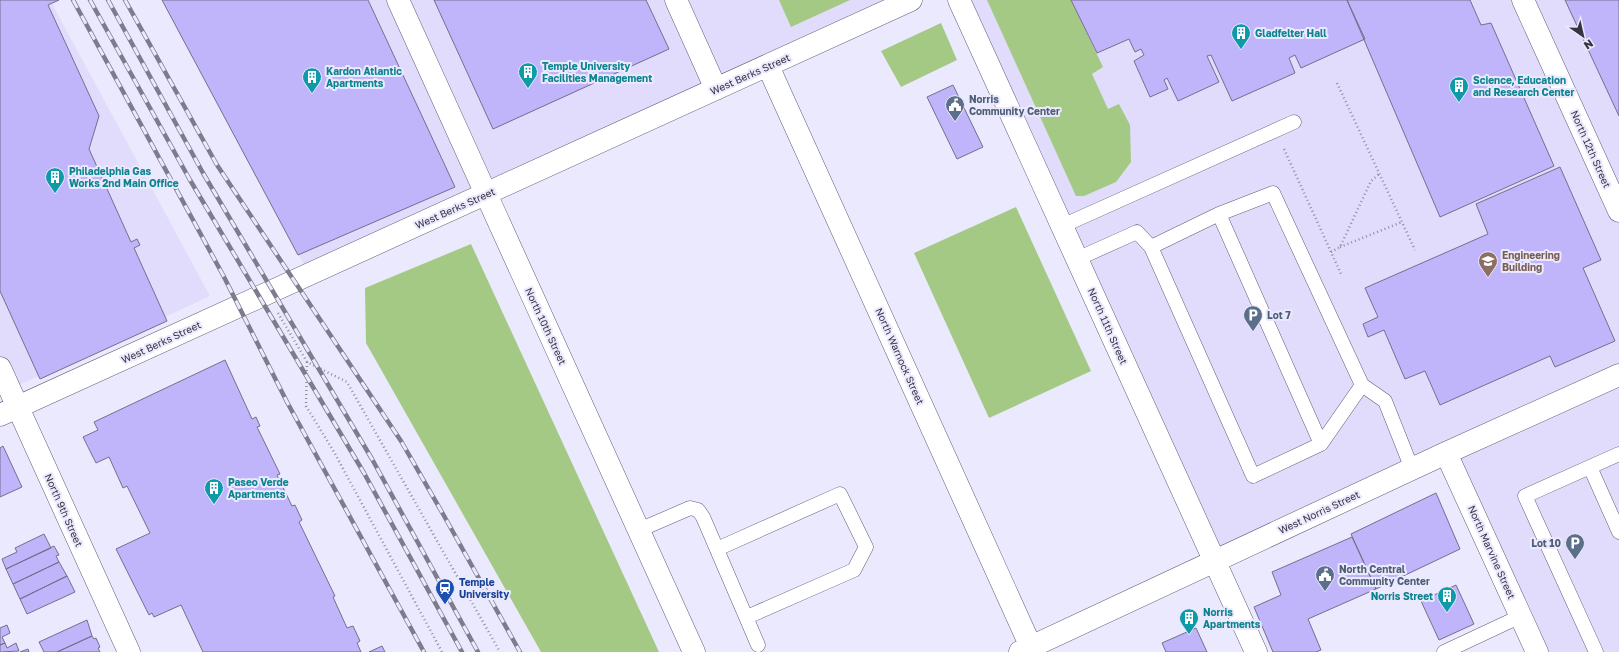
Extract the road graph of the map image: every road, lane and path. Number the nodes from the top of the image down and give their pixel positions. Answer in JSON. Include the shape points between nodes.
{"nodes":[{"id":1,"x":398,"y":0,"type":"edge"},
{"id":2,"x":676,"y":0,"type":"edge"},
{"id":3,"x":911,"y":0,"type":"edge"},
{"id":4,"x":959,"y":0,"type":"edge"},
{"id":5,"x":1523,"y":0,"type":"edge"},
{"id":6,"x":768,"y":66,"type":"junction"},
{"id":7,"x":1337,"y":83,"type":"dead end"},
{"id":8,"x":716,"y":89,"type":"junction"},
{"id":9,"x":1294,"y":122,"type":"dead end"},
{"id":10,"x":1276,"y":130,"type":"junction"},
{"id":11,"x":1379,"y":174,"type":"junction"},
{"id":12,"x":486,"y":194,"type":"junction"},
{"id":13,"x":1619,"y":211,"type":"edge"},
{"id":14,"x":1219,"y":214,"type":"junction"},
{"id":15,"x":1402,"y":222,"type":"junction"},
{"id":16,"x":1062,"y":226,"type":"junction"},
{"id":17,"x":1151,"y":247,"type":"junction"},
{"id":18,"x":1340,"y":247,"type":"junction"},
{"id":19,"x":1415,"y":250,"type":"dead end"},
{"id":20,"x":1331,"y":252,"type":"junction"},
{"id":21,"x":1077,"y":259,"type":"junction"},
{"id":22,"x":1342,"y":276,"type":"dead end"},
{"id":23,"x":266,"y":294,"type":"junction"},
{"id":24,"x":307,"y":362,"type":"junction"},
{"id":25,"x":0,"y":368,"type":"edge"},
{"id":26,"x":1619,"y":375,"type":"edge"},
{"id":27,"x":1362,"y":385,"type":"junction"},
{"id":28,"x":9,"y":411,"type":"edge"},
{"id":29,"x":1321,"y":444,"type":"junction"},
{"id":30,"x":1446,"y":453,"type":"junction"},
{"id":31,"x":1619,"y":454,"type":"edge"},
{"id":32,"x":1590,"y":467,"type":"junction"},
{"id":33,"x":1412,"y":469,"type":"junction"},
{"id":34,"x":639,"y":530,"type":"junction"},
{"id":35,"x":1619,"y":532,"type":"edge"},
{"id":36,"x":717,"y":549,"type":"junction"},
{"id":37,"x":1214,"y":561,"type":"junction"},
{"id":38,"x":1521,"y":616,"type":"junction"},
{"id":39,"x":747,"y":617,"type":"junction"},
{"id":40,"x":758,"y":645,"type":"dead end"},
{"id":41,"x":1026,"y":649,"type":"edge"},
{"id":42,"x":129,"y":652,"type":"edge"},
{"id":43,"x":442,"y":652,"type":"edge"},
{"id":44,"x":500,"y":652,"type":"edge"},
{"id":45,"x":694,"y":652,"type":"edge"},
{"id":46,"x":1256,"y":652,"type":"edge"},
{"id":47,"x":1444,"y":652,"type":"edge"},
{"id":48,"x":1537,"y":652,"type":"edge"},
{"id":49,"x":1596,"y":652,"type":"edge"}],
"edges":[{"from":1,"to":12,"type":"street","name":"North 10th Street"},
{"from":2,"to":8,"type":"street"},
{"from":3,"to":6,"type":"street","name":"West Berks Street"},
{"from":4,"to":16,"type":"street","name":"North 11th Street"},
{"from":5,"to":13,"type":"street","name":"North 12th Street"},
{"from":6,"to":8,"type":"street","name":"West Berks Street"},
{"from":6,"to":41,"type":"street","name":"North Warnock Street"},
{"from":7,"to":11,"type":"path"},
{"from":8,"to":12,"type":"street","name":"West Berks Street"},
{"from":9,"to":10,"type":"lane"},
{"from":10,"to":16,"type":"lane"},
{"from":10,"to":20,"type":"path"},
{"from":11,"to":15,"type":"path"},
{"from":11,"to":18,"type":"path","via":[[1371,181]]},
{"from":12,"to":23,"type":"street","name":"West Berks Street"},
{"from":12,"to":34,"type":"street","name":"North 10th Street"},
{"from":14,"to":17,"type":"lane"},
{"from":14,"to":27,"type":"lane","via":[[1273,193]]},
{"from":14,"to":29,"type":"lane"},
{"from":15,"to":18,"type":"path"},
{"from":15,"to":19,"type":"path"},
{"from":16,"to":21,"type":"street","name":"North 11th Street"},
{"from":17,"to":21,"type":"lane","via":[[1137,232]]},
{"from":17,"to":29,"type":"lane","via":[[1253,476]]},
{"from":18,"to":20,"type":"path"},
{"from":20,"to":22,"type":"path"},
{"from":21,"to":37,"type":"street","name":"North 11th Street"},
{"from":23,"to":24,"type":"path"},
{"from":23,"to":28,"type":"street","name":"West Berks Street"},
{"from":24,"to":43,"type":"path","via":[[306,406],[334,452]]},
{"from":24,"to":44,"type":"path","via":[[347,382]]},
{"from":25,"to":28,"type":"street","name":"North 9th Street"},
{"from":26,"to":30,"type":"street","name":"West Norris Street"},
{"from":27,"to":29,"type":"lane"},
{"from":27,"to":33,"type":"lane","via":[[1385,401]]},
{"from":28,"to":42,"type":"street","name":"North 9th Street"},
{"from":30,"to":33,"type":"street","name":"West Norris Street"},
{"from":30,"to":38,"type":"street","name":"North Marvine Street"},
{"from":31,"to":32,"type":"lane"},
{"from":32,"to":35,"type":"lane"},
{"from":32,"to":49,"type":"lane","via":[[1525,496]]},
{"from":33,"to":37,"type":"street","name":"West Norris Street"},
{"from":34,"to":36,"type":"lane","via":[[690,508],[698,510]]},
{"from":34,"to":45,"type":"street","name":"North 10th Street"},
{"from":36,"to":39,"type":"lane"},
{"from":36,"to":39,"type":"lane","via":[[840,494],[866,547],[854,570]]},
{"from":37,"to":41,"type":"street","name":"West Norris Street"},
{"from":37,"to":46,"type":"street","name":"North 11th Street"},
{"from":38,"to":47,"type":"lane"},
{"from":38,"to":48,"type":"street","name":"North Marvine Street"},
{"from":39,"to":40,"type":"lane"}]}
